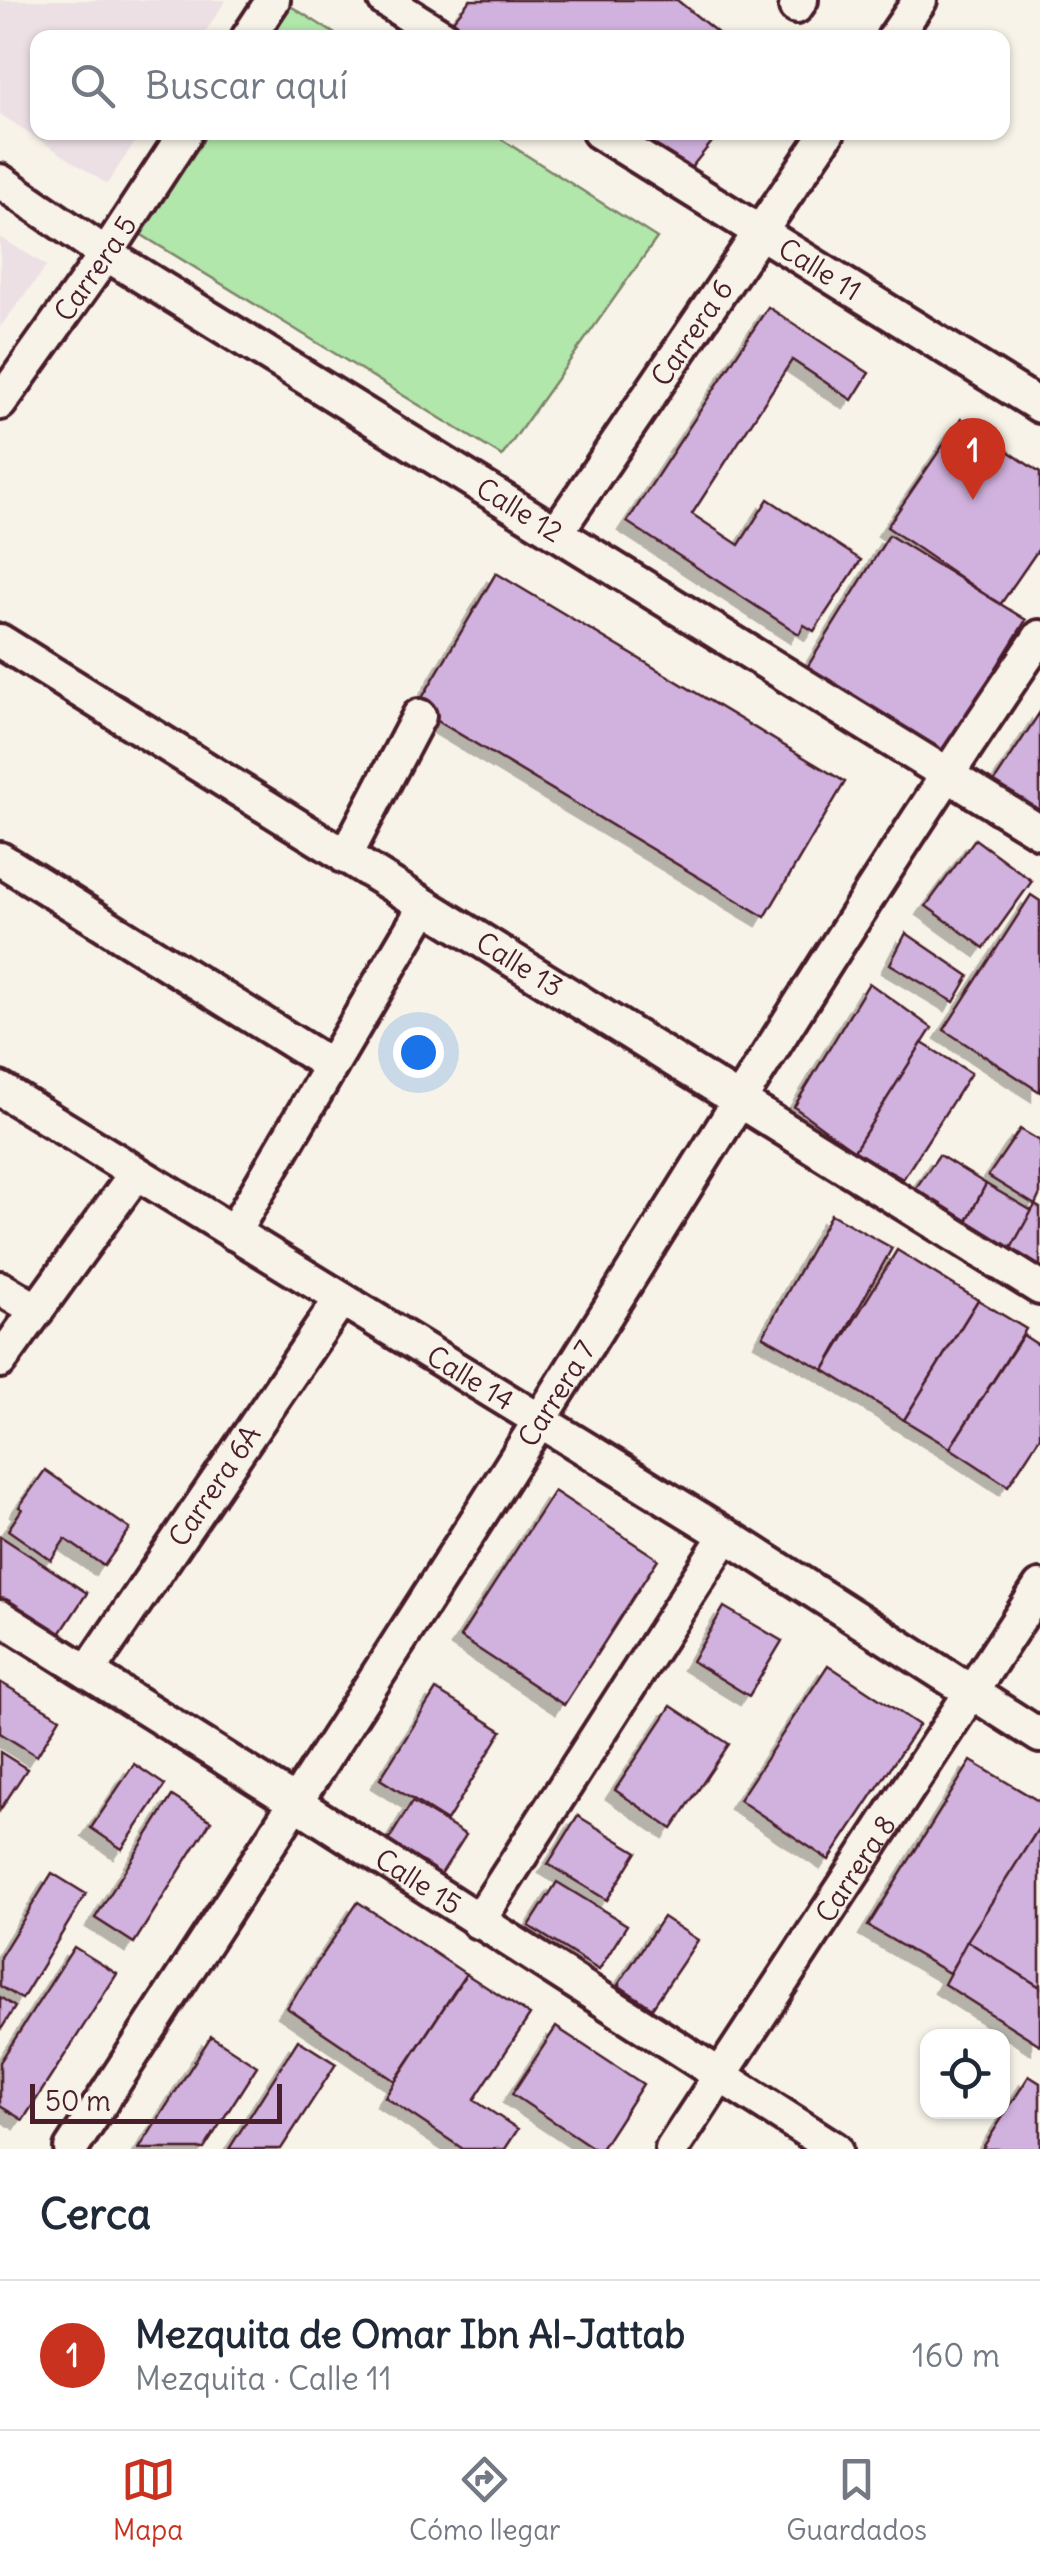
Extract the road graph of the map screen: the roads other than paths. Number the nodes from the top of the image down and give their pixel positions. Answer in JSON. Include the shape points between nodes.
{"nodes":[{"id":1,"x":273,"y":0,"type":"edge"},
{"id":2,"x":385,"y":0,"type":"edge"},
{"id":3,"x":920,"y":0,"type":"edge"},
{"id":4,"x":253,"y":30,"type":"edge"},
{"id":5,"x":433,"y":30,"type":"edge"},
{"id":6,"x":899,"y":30,"type":"edge"},
{"id":7,"x":181,"y":140,"type":"edge"},
{"id":8,"x":612,"y":140,"type":"edge"},
{"id":9,"x":823,"y":140,"type":"edge"},
{"id":10,"x":0,"y":182,"type":"edge"},
{"id":11,"x":760,"y":232,"type":"junction"},
{"id":12,"x":106,"y":254,"type":"junction"},
{"id":13,"x":0,"y":403,"type":"edge"},
{"id":14,"x":1040,"y":406,"type":"edge"},
{"id":15,"x":556,"y":533,"type":"junction"},
{"id":16,"x":1040,"y":637,"type":"edge"},
{"id":17,"x":0,"y":641,"type":"edge"},
{"id":18,"x":419,"y":716,"type":"dead end"},
{"id":19,"x":946,"y":774,"type":"junction"},
{"id":20,"x":1040,"y":832,"type":"edge"},
{"id":21,"x":345,"y":856,"type":"junction"},
{"id":22,"x":0,"y":859,"type":"edge"},
{"id":23,"x":425,"y":906,"type":"junction"},
{"id":24,"x":331,"y":1066,"type":"junction"},
{"id":25,"x":0,"y":1090,"type":"edge"},
{"id":26,"x":739,"y":1103,"type":"junction"},
{"id":27,"x":136,"y":1173,"type":"junction"},
{"id":28,"x":233,"y":1233,"type":"junction"},
{"id":29,"x":0,"y":1288,"type":"edge"},
{"id":30,"x":1040,"y":1288,"type":"edge"},
{"id":31,"x":341,"y":1299,"type":"junction"},
{"id":32,"x":36,"y":1310,"type":"junction"},
{"id":33,"x":0,"y":1361,"type":"edge"},
{"id":34,"x":540,"y":1420,"type":"junction"},
{"id":35,"x":726,"y":1534,"type":"junction"},
{"id":36,"x":1040,"y":1588,"type":"edge"},
{"id":37,"x":0,"y":1617,"type":"edge"},
{"id":38,"x":88,"y":1672,"type":"junction"},
{"id":39,"x":971,"y":1690,"type":"junction"},
{"id":40,"x":1040,"y":1736,"type":"edge"},
{"id":41,"x":296,"y":1802,"type":"junction"},
{"id":42,"x":478,"y":1922,"type":"junction"},
{"id":43,"x":721,"y":2075,"type":"junction"},
{"id":44,"x":71,"y":2149,"type":"edge"},
{"id":45,"x":672,"y":2149,"type":"edge"},
{"id":46,"x":834,"y":2149,"type":"edge"}],
"edges":[{"from":1,"to":4,"type":"street"},
{"from":2,"to":5,"type":"street"},
{"from":3,"to":6,"type":"street"},
{"from":7,"to":12,"type":"street","name":"Carrera 5"},
{"from":8,"to":11,"type":"street","name":"Calle 11"},
{"from":9,"to":11,"type":"street","name":"Carrera 6"},
{"from":10,"to":12,"type":"street","name":"Calle 12"},
{"from":11,"to":14,"type":"street","name":"Calle 11"},
{"from":11,"to":15,"type":"street","name":"Carrera 6"},
{"from":12,"to":13,"type":"street","name":"Carrera 5"},
{"from":12,"to":15,"type":"street","name":"Calle 12"},
{"from":15,"to":19,"type":"street","name":"Calle 12"},
{"from":16,"to":19,"type":"street","name":"Carrera 7"},
{"from":17,"to":21,"type":"street","name":"Calle 13"},
{"from":18,"to":21,"type":"street"},
{"from":19,"to":20,"type":"street","name":"Calle 12"},
{"from":19,"to":26,"type":"street","name":"Carrera 7"},
{"from":21,"to":23,"type":"street","name":"Calle 13"},
{"from":22,"to":24,"type":"street"},
{"from":23,"to":24,"type":"street"},
{"from":23,"to":26,"type":"street","name":"Calle 13"},
{"from":24,"to":28,"type":"street"},
{"from":25,"to":27,"type":"street","name":"Calle 14"},
{"from":26,"to":30,"type":"street","name":"Calle 13"},
{"from":26,"to":34,"type":"street","name":"Carrera 7"},
{"from":27,"to":28,"type":"street","name":"Calle 14"},
{"from":27,"to":32,"type":"street"},
{"from":28,"to":31,"type":"street","name":"Calle 14"},
{"from":29,"to":32,"type":"street"},
{"from":31,"to":34,"type":"street","name":"Calle 14"},
{"from":31,"to":38,"type":"street","name":"Carrera 6A"},
{"from":32,"to":33,"type":"street"},
{"from":34,"to":35,"type":"street","name":"Calle 14"},
{"from":34,"to":41,"type":"street","name":"Carrera 7"},
{"from":35,"to":39,"type":"street","name":"Calle 14"},
{"from":35,"to":42,"type":"street"},
{"from":36,"to":39,"type":"street","name":"Carrera 8"},
{"from":37,"to":38,"type":"street","name":"Calle 15"},
{"from":38,"to":41,"type":"street","name":"Calle 15"},
{"from":39,"to":40,"type":"street","name":"Calle 14"},
{"from":39,"to":43,"type":"street","name":"Carrera 8"},
{"from":41,"to":42,"type":"street","name":"Calle 15"},
{"from":41,"to":44,"type":"street","name":"Carrera 7"},
{"from":42,"to":43,"type":"street","name":"Calle 15"},
{"from":43,"to":45,"type":"street","name":"Carrera 8"},
{"from":43,"to":46,"type":"street","name":"Calle 15"}]}
